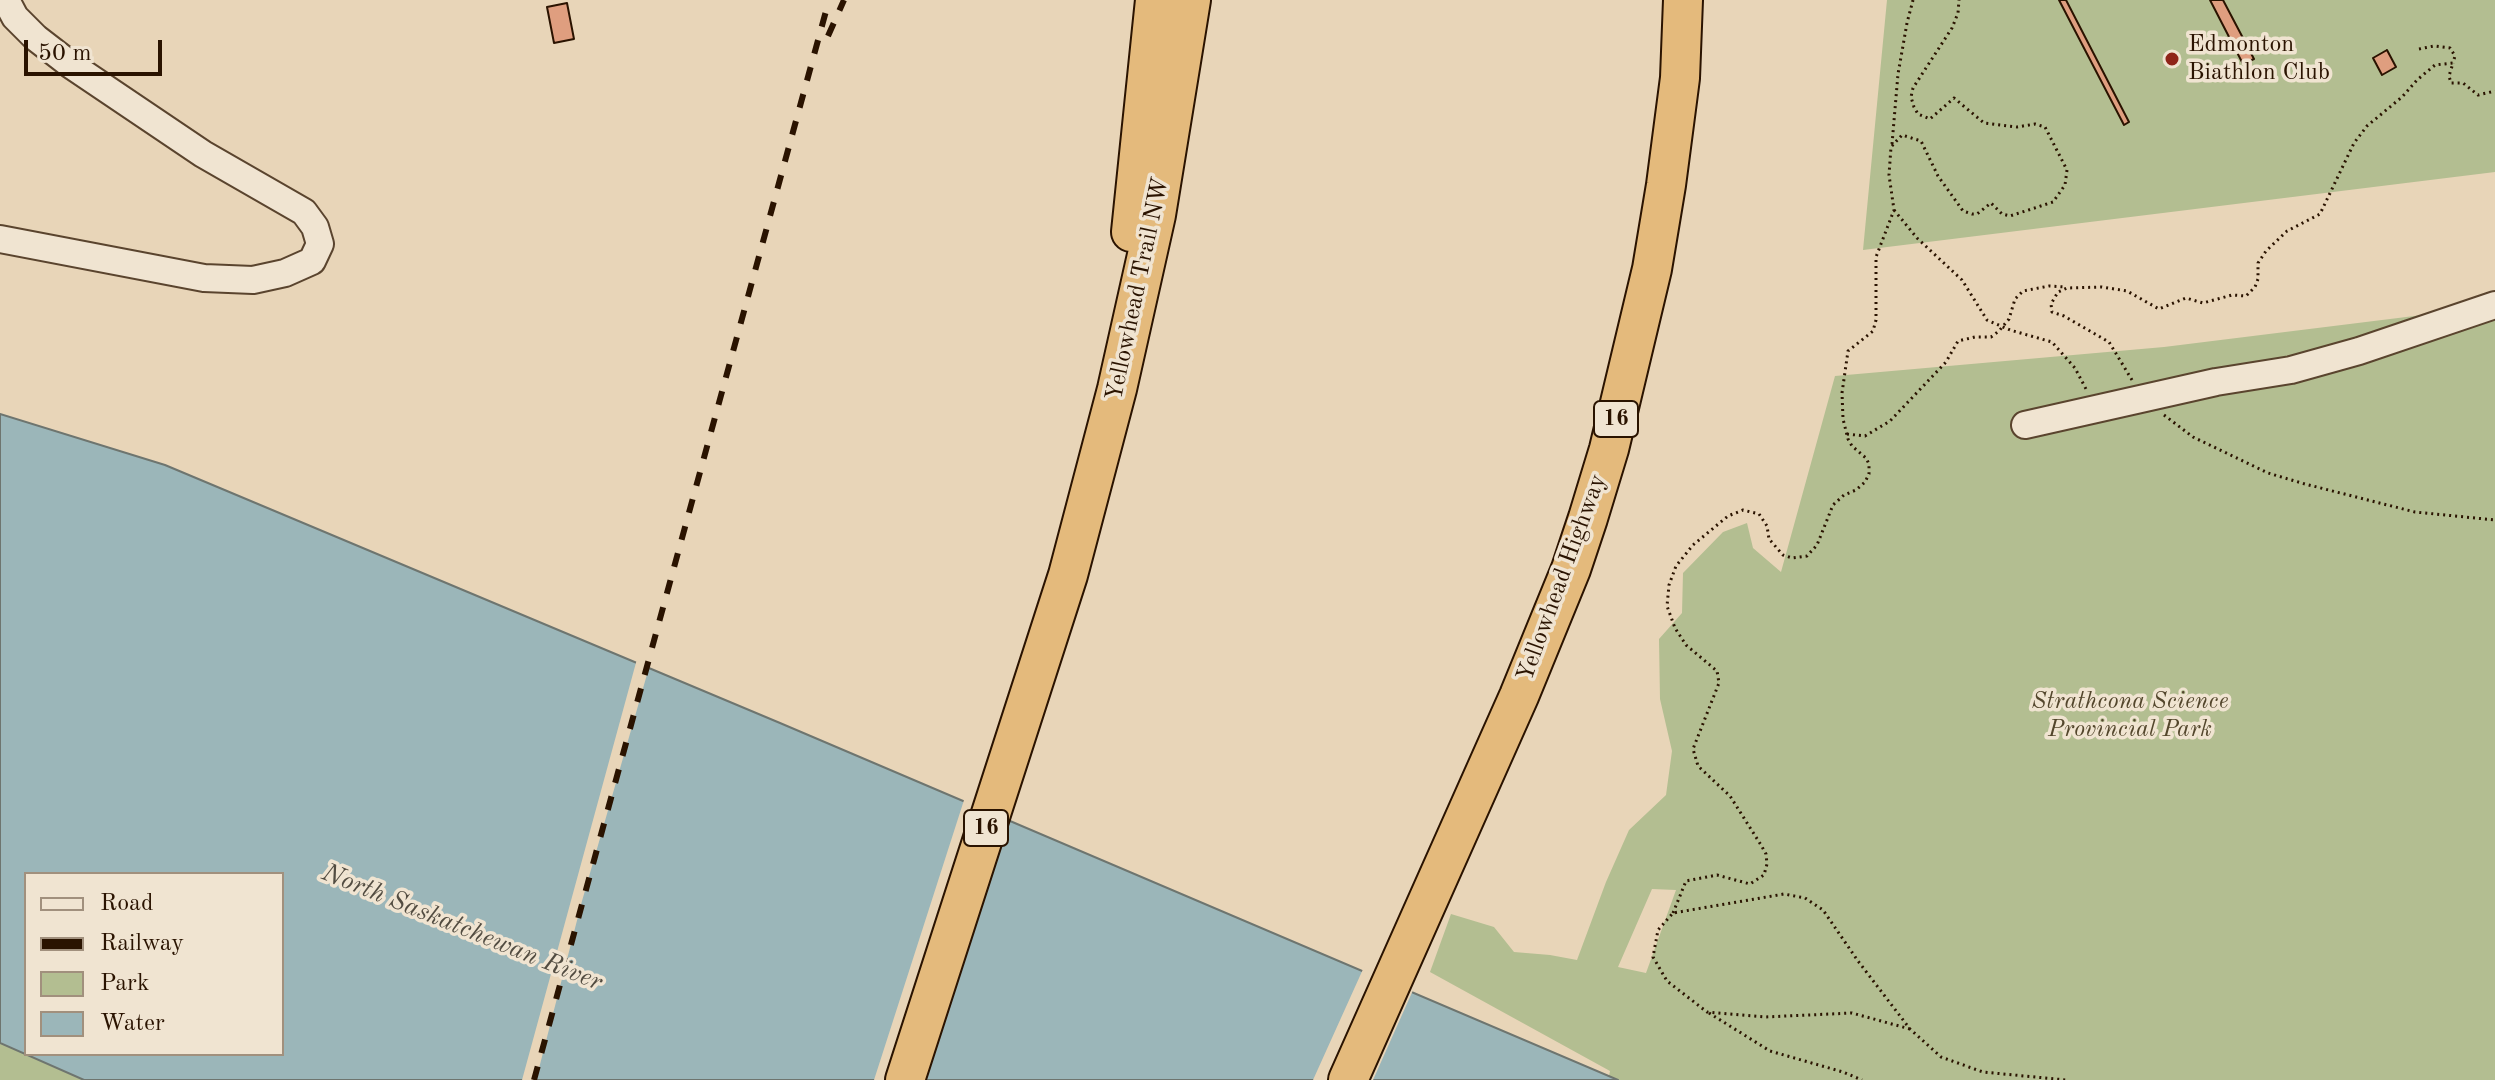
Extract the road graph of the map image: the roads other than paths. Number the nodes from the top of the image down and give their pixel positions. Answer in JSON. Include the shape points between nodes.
{"nodes":[{"id":1,"x":6,"y":0,"type":"edge"},
{"id":2,"x":1155,"y":0,"type":"edge"},
{"id":3,"x":1191,"y":0,"type":"edge"},
{"id":4,"x":1683,"y":0,"type":"edge"},
{"id":5,"x":0,"y":239,"type":"edge"},
{"id":6,"x":2495,"y":305,"type":"edge"},
{"id":7,"x":1117,"y":389,"type":"junction"},
{"id":8,"x":2025,"y":425,"type":"dead end"},
{"id":9,"x":905,"y":1080,"type":"edge"},
{"id":10,"x":1348,"y":1080,"type":"edge"}],
"edges":[{"from":1,"to":5,"type":"lane","via":[[15,17],[71,65],[203,154],[304,212],[320,244],[312,261],[253,280],[204,278]]},
{"from":2,"to":7,"type":"highway"},
{"from":3,"to":7,"type":"highway","name":"Yellowhead Trail NW","number":"16","via":[[1156,215]]},
{"from":4,"to":10,"type":"highway","name":"Yellowhead Highway","number":"16","via":[[1680,78],[1666,185],[1652,269],[1609,449],[1571,569],[1519,696]]},
{"from":6,"to":8,"type":"lane","via":[[2291,370]]},
{"from":7,"to":9,"type":"highway","name":"Yellowhead Trail NW","number":"16","via":[[1068,575]]}]}
